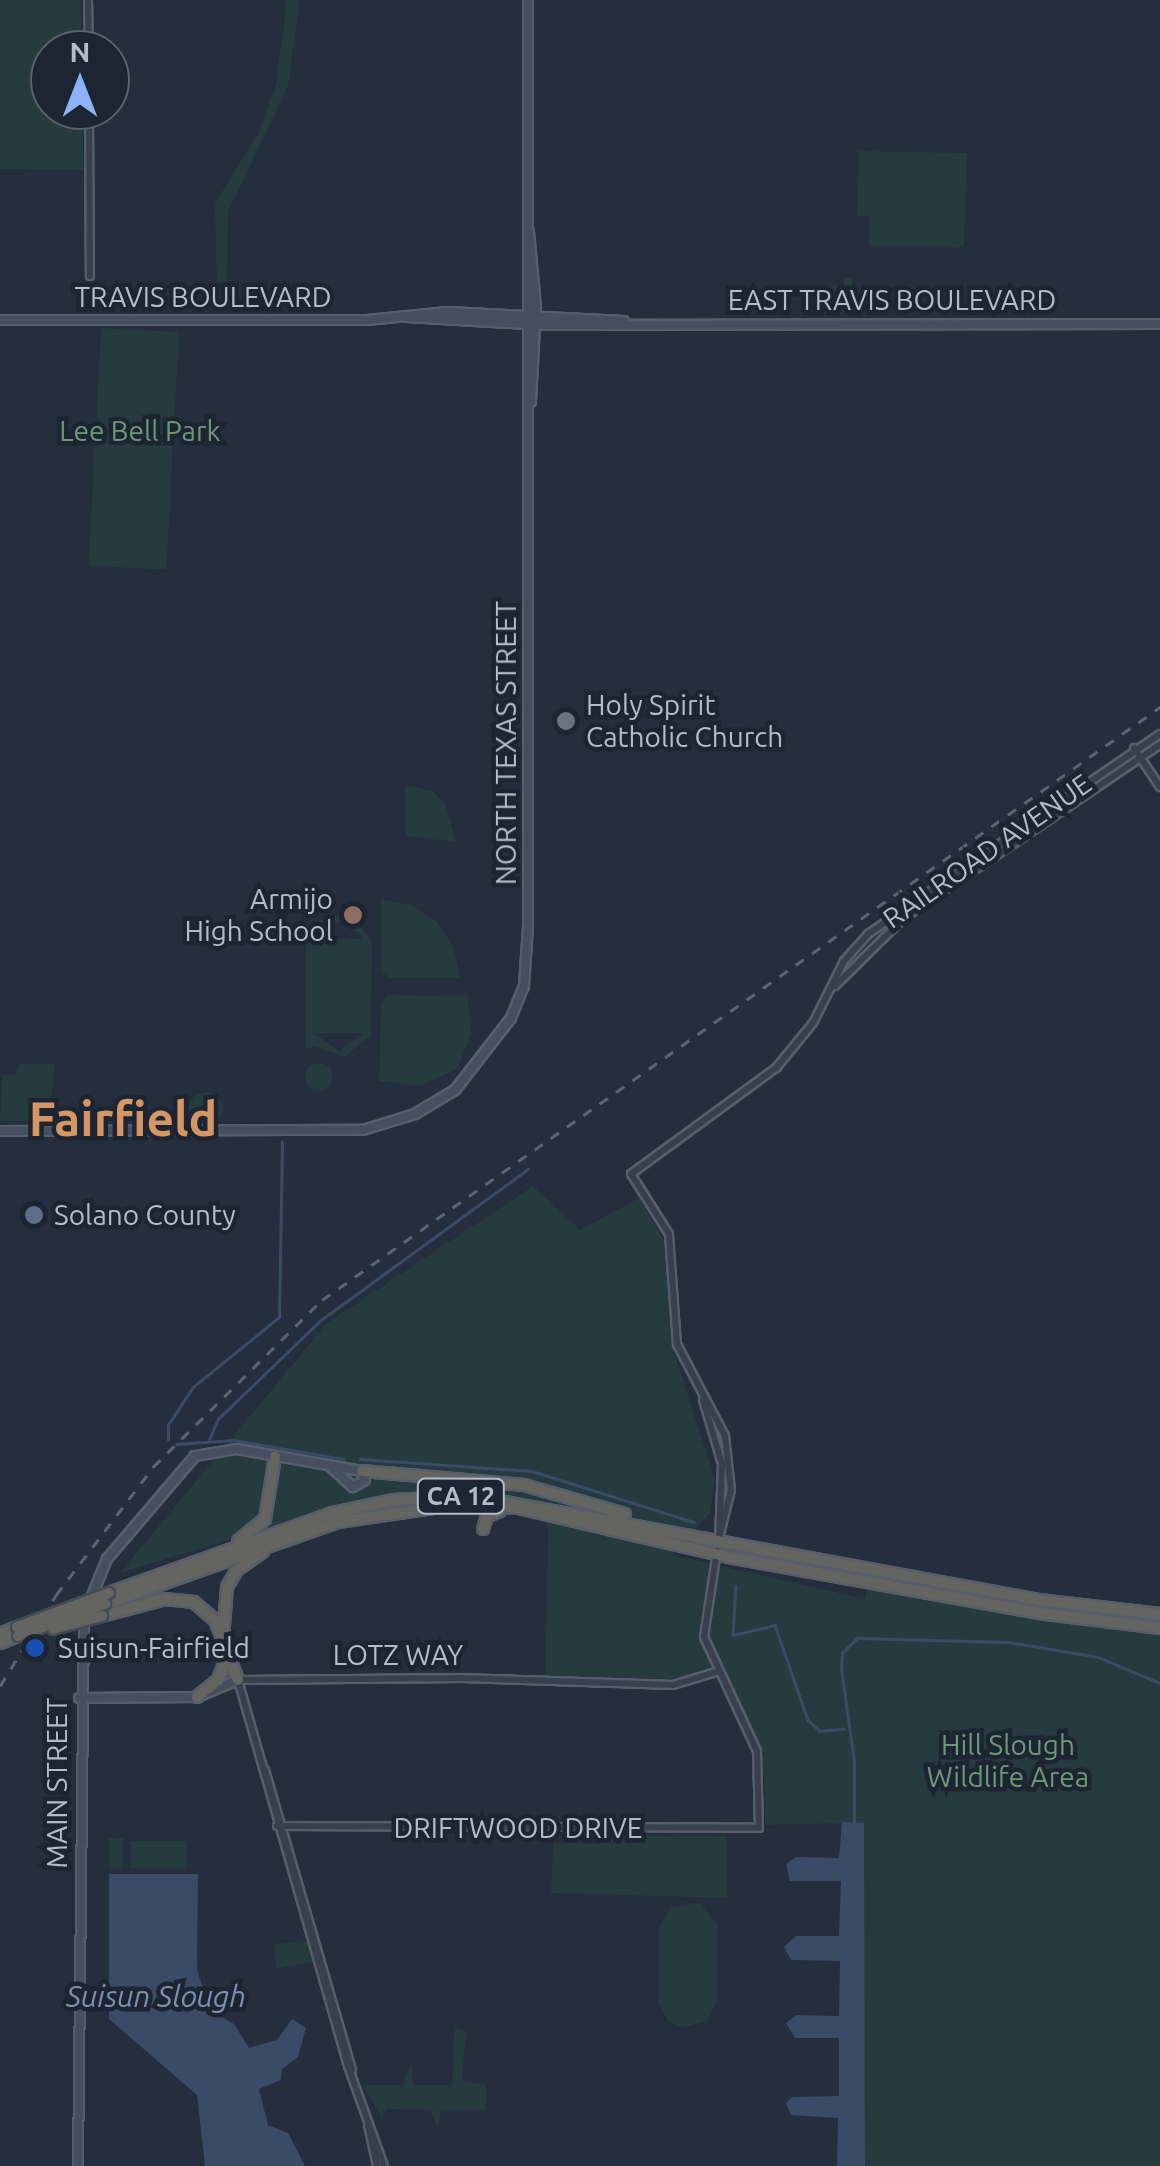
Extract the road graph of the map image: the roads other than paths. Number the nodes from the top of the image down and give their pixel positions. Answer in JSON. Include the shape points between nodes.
{"nodes":[{"id":1,"x":88,"y":0,"type":"edge"},
{"id":2,"x":528,"y":0,"type":"edge"},
{"id":3,"x":89,"y":30,"type":"edge"},
{"id":4,"x":89,"y":130,"type":"edge"},
{"id":5,"x":90,"y":276,"type":"dead end"},
{"id":6,"x":531,"y":319,"type":"junction"},
{"id":7,"x":0,"y":320,"type":"edge"},
{"id":8,"x":1160,"y":324,"type":"edge"},
{"id":9,"x":1160,"y":734,"type":"edge"},
{"id":10,"x":1160,"y":745,"type":"edge"},
{"id":11,"x":1134,"y":748,"type":"junction"},
{"id":12,"x":1140,"y":757,"type":"junction"},
{"id":13,"x":1160,"y":787,"type":"edge"},
{"id":14,"x":834,"y":987,"type":"junction"},
{"id":15,"x":0,"y":1130,"type":"edge"},
{"id":16,"x":703,"y":1398,"type":"junction"},
{"id":17,"x":275,"y":1457,"type":"junction"},
{"id":18,"x":722,"y":1464,"type":"junction"},
{"id":19,"x":331,"y":1467,"type":"junction"},
{"id":20,"x":362,"y":1471,"type":"junction"},
{"id":21,"x":731,"y":1478,"type":"junction"},
{"id":22,"x":451,"y":1506,"type":"junction"},
{"id":23,"x":518,"y":1508,"type":"junction"},
{"id":24,"x":654,"y":1525,"type":"junction"},
{"id":25,"x":308,"y":1531,"type":"junction"},
{"id":26,"x":719,"y":1538,"type":"junction"},
{"id":27,"x":716,"y":1555,"type":"junction"},
{"id":28,"x":207,"y":1557,"type":"junction"},
{"id":29,"x":107,"y":1598,"type":"junction"},
{"id":30,"x":1160,"y":1614,"type":"edge"},
{"id":31,"x":1160,"y":1628,"type":"edge"},
{"id":32,"x":0,"y":1632,"type":"edge"},
{"id":33,"x":18,"y":1632,"type":"junction"},
{"id":34,"x":223,"y":1639,"type":"junction"},
{"id":35,"x":0,"y":1643,"type":"edge"},
{"id":36,"x":227,"y":1656,"type":"junction"},
{"id":37,"x":719,"y":1671,"type":"junction"},
{"id":38,"x":238,"y":1680,"type":"junction"},
{"id":39,"x":197,"y":1697,"type":"junction"},
{"id":40,"x":80,"y":1698,"type":"junction"},
{"id":41,"x":280,"y":1826,"type":"junction"},
{"id":42,"x":78,"y":2166,"type":"edge"},
{"id":43,"x":381,"y":2166,"type":"edge"}],
"edges":[{"from":1,"to":3,"type":"street"},
{"from":2,"to":6,"type":"main road","name":"NORTH TEXAS STREET"},
{"from":4,"to":5,"type":"street"},
{"from":6,"to":7,"type":"main road","name":"TRAVIS BOULEVARD"},
{"from":6,"to":8,"type":"main road","name":"EAST TRAVIS BOULEVARD"},
{"from":6,"to":15,"type":"main road","name":"NORTH TEXAS STREET","via":[[528,953],[511,1018],[476,1071],[431,1106],[363,1130]]},
{"from":9,"to":11,"type":"street","name":"RAILROAD AVENUE"},
{"from":10,"to":12,"type":"street","name":"RAILROAD AVENUE"},
{"from":11,"to":12,"type":"street"},
{"from":11,"to":14,"type":"street","name":"RAILROAD AVENUE","via":[[868,934],[844,961]]},
{"from":12,"to":13,"type":"street"},
{"from":12,"to":14,"type":"street","name":"RAILROAD AVENUE","via":[[904,918]]},
{"from":14,"to":16,"type":"street","name":"RAILROAD AVENUE","via":[[794,1050],[766,1078],[631,1174],[669,1234],[677,1344]]},
{"from":16,"to":18,"type":"street"},
{"from":16,"to":21,"type":"street","via":[[722,1428]]},
{"from":17,"to":19,"type":"main road","name":"MAIN STREET"},
{"from":17,"to":28,"type":"highway","via":[[260,1526]]},
{"from":17,"to":40,"type":"main road","name":"MAIN STREET","via":[[208,1451],[163,1488],[96,1582],[80,1634]]},
{"from":18,"to":21,"type":"street"},
{"from":18,"to":26,"type":"street"},
{"from":19,"to":20,"type":"main road","name":"MAIN STREET"},
{"from":19,"to":20,"type":"main road","name":"MAIN STREET","via":[[354,1487],[365,1480]]},
{"from":20,"to":24,"type":"highway","via":[[524,1485]]},
{"from":21,"to":26,"type":"street"},
{"from":22,"to":23,"type":"highway","number":"CA 12"},
{"from":22,"to":23,"type":"highway","via":[[476,1512],[483,1530],[490,1513]]},
{"from":22,"to":25,"type":"highway","number":"CA 12","via":[[385,1511]]},
{"from":23,"to":27,"type":"highway","number":"CA 12"},
{"from":24,"to":26,"type":"highway","number":"CA 12"},
{"from":24,"to":28,"type":"highway","number":"CA 12","via":[[530,1502],[424,1497],[333,1513]]},
{"from":25,"to":29,"type":"highway","number":"CA 12"},
{"from":25,"to":34,"type":"highway","via":[[237,1570],[224,1596]]},
{"from":26,"to":27,"type":"street"},
{"from":26,"to":30,"type":"highway","number":"CA 12","via":[[1040,1600]]},
{"from":27,"to":31,"type":"highway","number":"CA 12","via":[[1067,1618]]},
{"from":27,"to":37,"type":"street","via":[[703,1629]]},
{"from":28,"to":29,"type":"highway","number":"CA 12"},
{"from":29,"to":33,"type":"highway","number":"CA 12","bridge":true},
{"from":32,"to":33,"type":"highway","number":"CA 12"},
{"from":33,"to":34,"type":"highway","bridge":true,"via":[[184,1599],[210,1614]]},
{"from":33,"to":35,"type":"highway","number":"CA 12"},
{"from":34,"to":36,"type":"highway"},
{"from":36,"to":38,"type":"highway"},
{"from":36,"to":39,"type":"highway","via":[[218,1680]]},
{"from":37,"to":38,"type":"street","name":"LOTZ WAY","via":[[673,1685]]},
{"from":37,"to":41,"type":"street","name":"DRIFTWOOD DRIVE","via":[[757,1751],[759,1828]]},
{"from":38,"to":39,"type":"main road","name":"LOTZ WAY"},
{"from":38,"to":41,"type":"street"},
{"from":39,"to":40,"type":"main road","name":"LOTZ WAY"},
{"from":40,"to":42,"type":"main road","name":"MAIN STREET"},
{"from":41,"to":43,"type":"street"}]}
